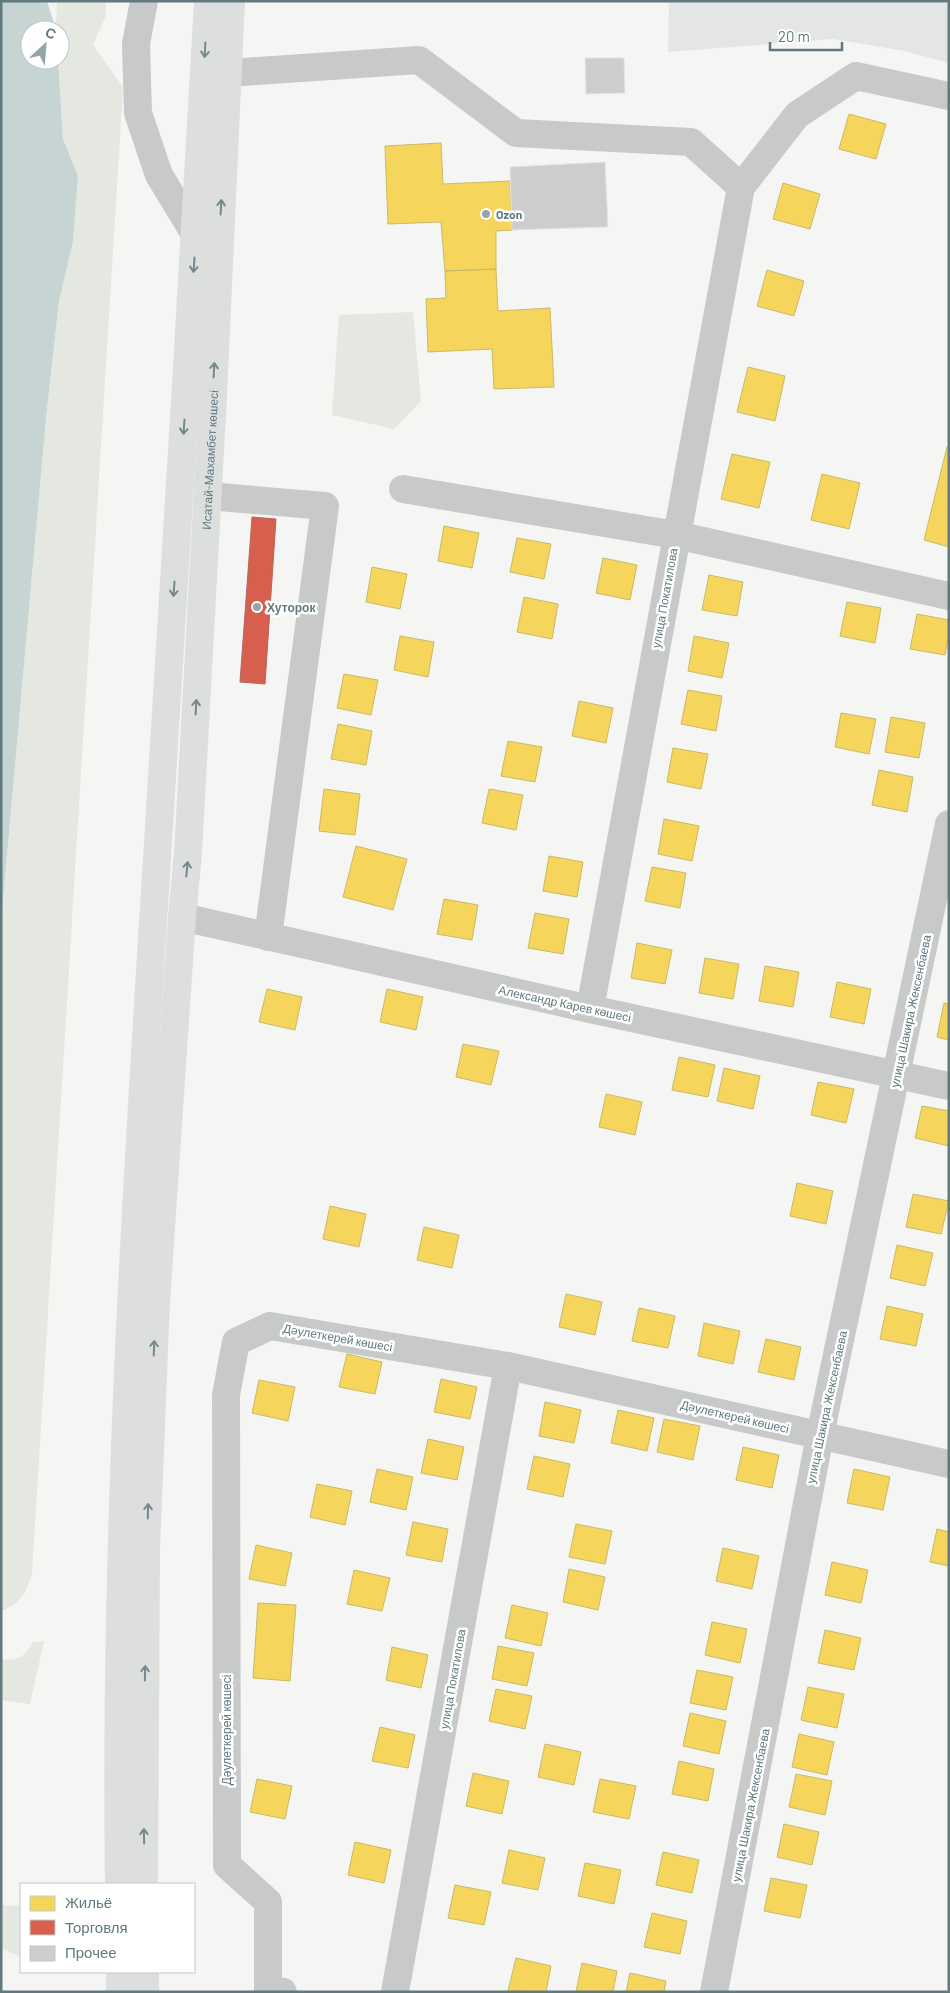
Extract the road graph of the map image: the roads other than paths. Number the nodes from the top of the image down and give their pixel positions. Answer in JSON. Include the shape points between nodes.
{"nodes":[{"id":1,"x":144,"y":1,"type":"edge"},
{"id":2,"x":208,"y":1,"type":"edge"},
{"id":3,"x":231,"y":1,"type":"edge"},
{"id":4,"x":227,"y":73,"type":"junction"},
{"id":5,"x":949,"y":96,"type":"edge"},
{"id":6,"x":741,"y":188,"type":"junction"},
{"id":7,"x":196,"y":236,"type":"junction"},
{"id":8,"x":402,"y":489,"type":"dead end"},
{"id":9,"x":208,"y":496,"type":"junction"},
{"id":10,"x":676,"y":535,"type":"junction"},
{"id":11,"x":949,"y":596,"type":"edge"},
{"id":12,"x":949,"y":824,"type":"edge"},
{"id":13,"x":152,"y":914,"type":"junction"},
{"id":14,"x":182,"y":917,"type":"junction"},
{"id":15,"x":268,"y":937,"type":"junction"},
{"id":16,"x":590,"y":1009,"type":"junction"},
{"id":17,"x":897,"y":1075,"type":"junction"},
{"id":18,"x":949,"y":1086,"type":"edge"},
{"id":19,"x":508,"y":1366,"type":"junction"},
{"id":20,"x":820,"y":1435,"type":"junction"},
{"id":21,"x":949,"y":1464,"type":"edge"},
{"id":22,"x":118,"y":1883,"type":"edge"},
{"id":23,"x":144,"y":1883,"type":"edge"},
{"id":24,"x":120,"y":1973,"type":"edge"},
{"id":25,"x":145,"y":1973,"type":"edge"},
{"id":26,"x":275,"y":1991,"type":"edge"},
{"id":27,"x":120,"y":1992,"type":"edge"},
{"id":28,"x":145,"y":1992,"type":"edge"},
{"id":29,"x":395,"y":1992,"type":"edge"},
{"id":30,"x":714,"y":1992,"type":"edge"}],
"edges":[{"from":1,"to":7,"type":"street","via":[[136,44],[138,113],[159,175]]},
{"from":2,"to":7,"type":"main road","one_way":true},
{"from":3,"to":4,"type":"main road","name":"Исатай-Махамбет көшесі"},
{"from":4,"to":6,"type":"street","via":[[419,60],[516,133],[690,142]]},
{"from":9,"to":4,"type":"main road","name":"Исатай-Махамбет көшесі","one_way":true},
{"from":5,"to":6,"type":"street","via":[[856,76],[797,115]]},
{"from":6,"to":10,"type":"street","name":"улица Покатилова"},
{"from":7,"to":13,"type":"main road","one_way":true},
{"from":8,"to":10,"type":"street"},
{"from":14,"to":9,"type":"main road","name":"Исатай-Махамбет көшесі","one_way":true},
{"from":9,"to":15,"type":"street","via":[[325,506]]},
{"from":10,"to":11,"type":"street"},
{"from":10,"to":16,"type":"street","name":"улица Покатилова"},
{"from":12,"to":17,"type":"street","name":"улица Шакира Жексенбаева"},
{"from":13,"to":14,"type":"main road"},
{"from":13,"to":22,"type":"main road","via":[[123,1508]]},
{"from":14,"to":15,"type":"street","name":"Александр Карев көшесі"},
{"from":23,"to":14,"type":"main road","name":"Исатай-Махамбет көшесі","one_way":true,"via":[[146,1549],[156,1302]]},
{"from":15,"to":16,"type":"street","name":"Александр Карев көшесі"},
{"from":16,"to":17,"type":"street","name":"Александр Карев көшесі"},
{"from":17,"to":18,"type":"street","name":"Александр Карев көшесі"},
{"from":17,"to":20,"type":"street","name":"улица Шакира Жексенбаева"},
{"from":19,"to":20,"type":"street","name":"Дәулеткерей көшесі"},
{"from":19,"to":26,"type":"street","name":"Дәулеткерей көшесі","via":[[270,1326],[236,1342],[226,1395],[227,1865],[268,1902]]},
{"from":19,"to":29,"type":"street","name":"улица Покатилова"},
{"from":20,"to":21,"type":"street","name":"Дәулеткерей көшесі"},
{"from":20,"to":30,"type":"street","name":"улица Шакира Жексенбаева"},
{"from":24,"to":27,"type":"main road"},
{"from":25,"to":28,"type":"main road"}]}
